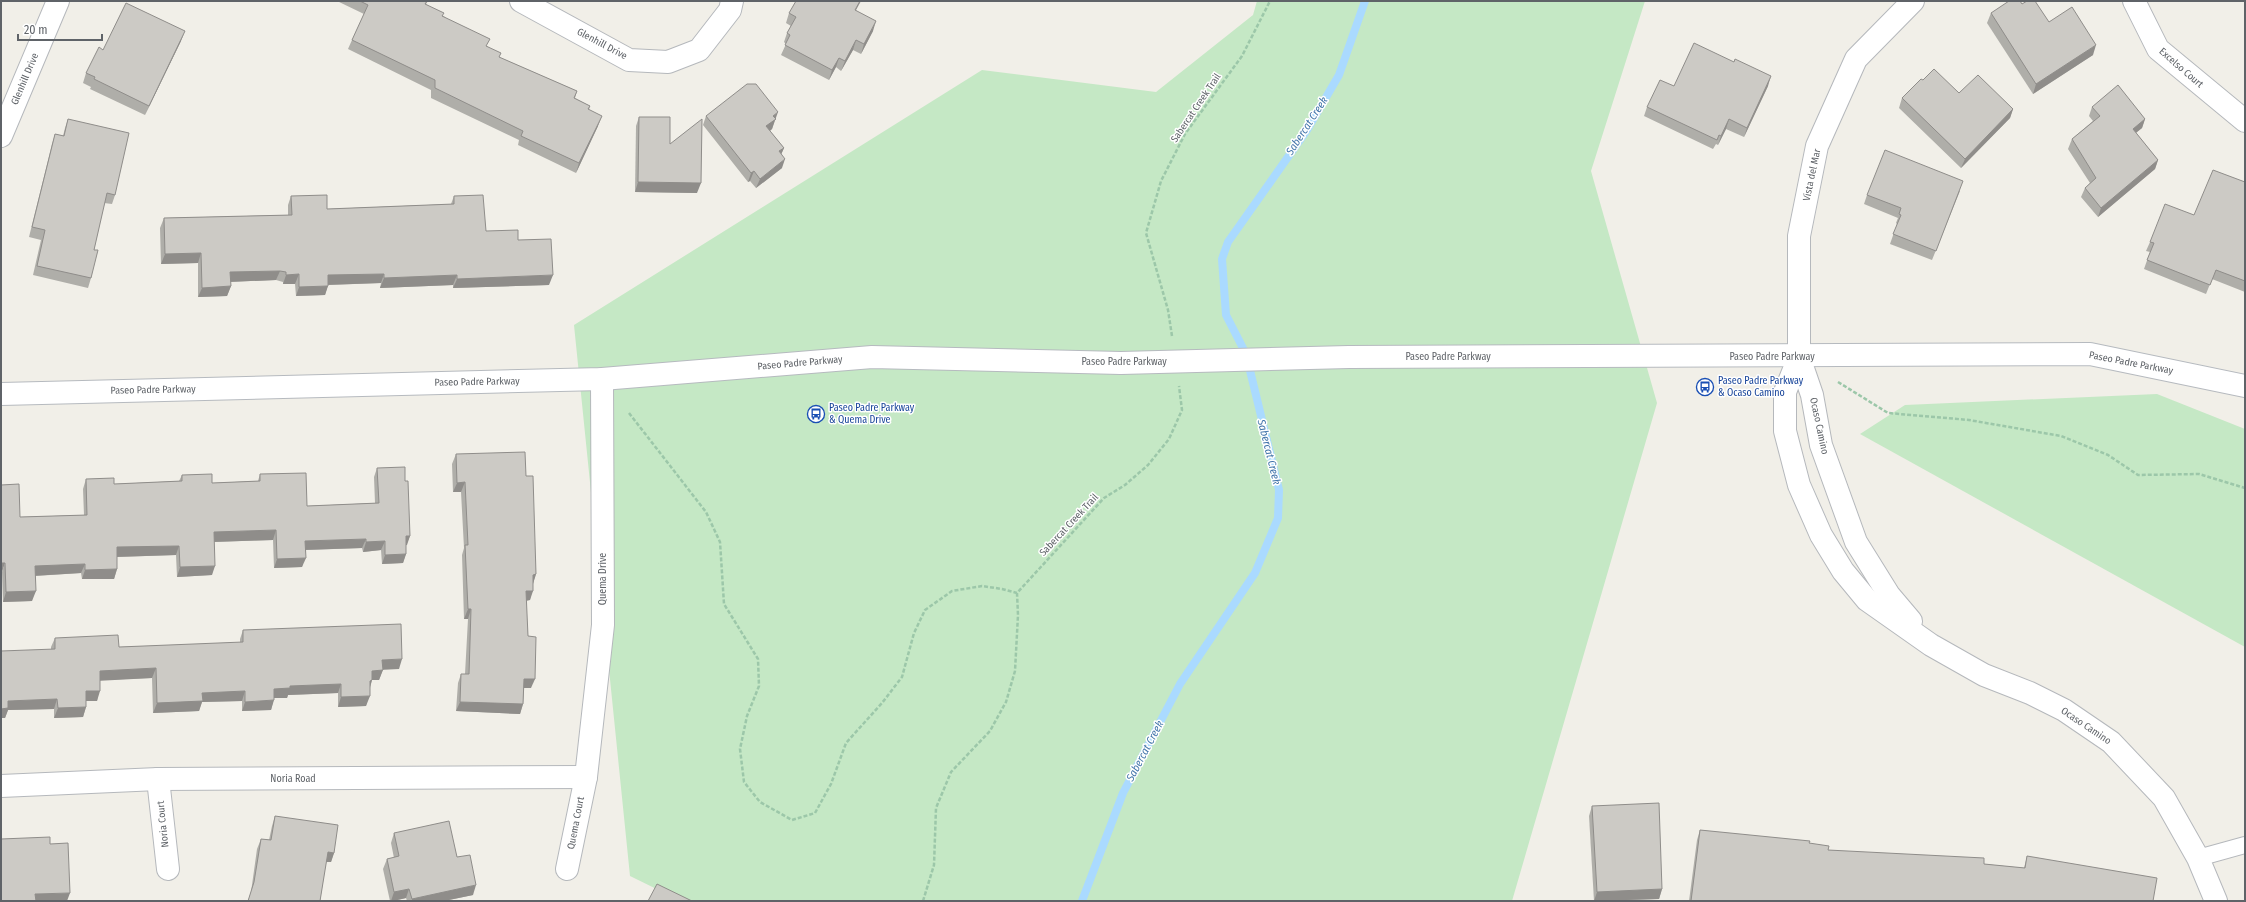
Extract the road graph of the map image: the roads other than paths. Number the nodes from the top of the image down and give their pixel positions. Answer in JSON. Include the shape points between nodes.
{"nodes":[{"id":1,"x":58,"y":1,"type":"edge"},
{"id":2,"x":522,"y":1,"type":"edge"},
{"id":3,"x":732,"y":1,"type":"edge"},
{"id":4,"x":1913,"y":1,"type":"edge"},
{"id":5,"x":2134,"y":1,"type":"edge"},
{"id":6,"x":2245,"y":120,"type":"edge"},
{"id":7,"x":1,"y":136,"type":"edge"},
{"id":8,"x":1799,"y":357,"type":"junction"},
{"id":9,"x":602,"y":379,"type":"junction"},
{"id":10,"x":2245,"y":386,"type":"edge"},
{"id":11,"x":1,"y":394,"type":"edge"},
{"id":12,"x":1931,"y":645,"type":"junction"},
{"id":13,"x":586,"y":777,"type":"junction"},
{"id":14,"x":158,"y":779,"type":"junction"},
{"id":15,"x":1,"y":786,"type":"edge"},
{"id":16,"x":2245,"y":845,"type":"edge"},
{"id":17,"x":2198,"y":858,"type":"junction"},
{"id":18,"x":567,"y":869,"type":"dead end"},
{"id":19,"x":168,"y":870,"type":"dead end"},
{"id":20,"x":2216,"y":901,"type":"edge"}],
"edges":[{"from":1,"to":7,"type":"street","name":"Glenhill Drive"},
{"from":2,"to":3,"type":"street","name":"Glenhill Drive","via":[[629,60],[668,62],[698,50],[730,10]]},
{"from":4,"to":8,"type":"street","name":"Vista del Mar","via":[[1856,59],[1817,146],[1799,236]]},
{"from":5,"to":6,"type":"street","name":"Excelso Court","via":[[2158,49]]},
{"from":8,"to":9,"type":"street","name":"Paseo Padre Parkway","bridge":true,"via":[[1349,357],[1122,363],[872,357]]},
{"from":8,"to":10,"type":"street","name":"Paseo Padre Parkway","via":[[2090,354]]},
{"from":8,"to":12,"type":"street","name":"Ocaso Camino","via":[[1812,394],[1821,445],[1856,542],[1888,595]]},
{"from":8,"to":12,"type":"street","name":"Ocaso Camino","via":[[1785,392],[1786,431],[1799,485],[1821,535],[1843,571],[1867,600]]},
{"from":9,"to":11,"type":"street","name":"Paseo Padre Parkway"},
{"from":9,"to":13,"type":"street","name":"Quema Drive","via":[[603,625]]},
{"from":12,"to":17,"type":"street","name":"Ocaso Camino","via":[[1984,675],[2064,710],[2111,742],[2164,798]]},
{"from":13,"to":14,"type":"street","name":"Noria Road"},
{"from":13,"to":18,"type":"street","name":"Quema Court"},
{"from":14,"to":15,"type":"street","name":"Noria Road"},
{"from":14,"to":19,"type":"street","name":"Noria Court"},
{"from":16,"to":17,"type":"lane"},
{"from":17,"to":20,"type":"street","name":"Ocaso Camino"}]}
